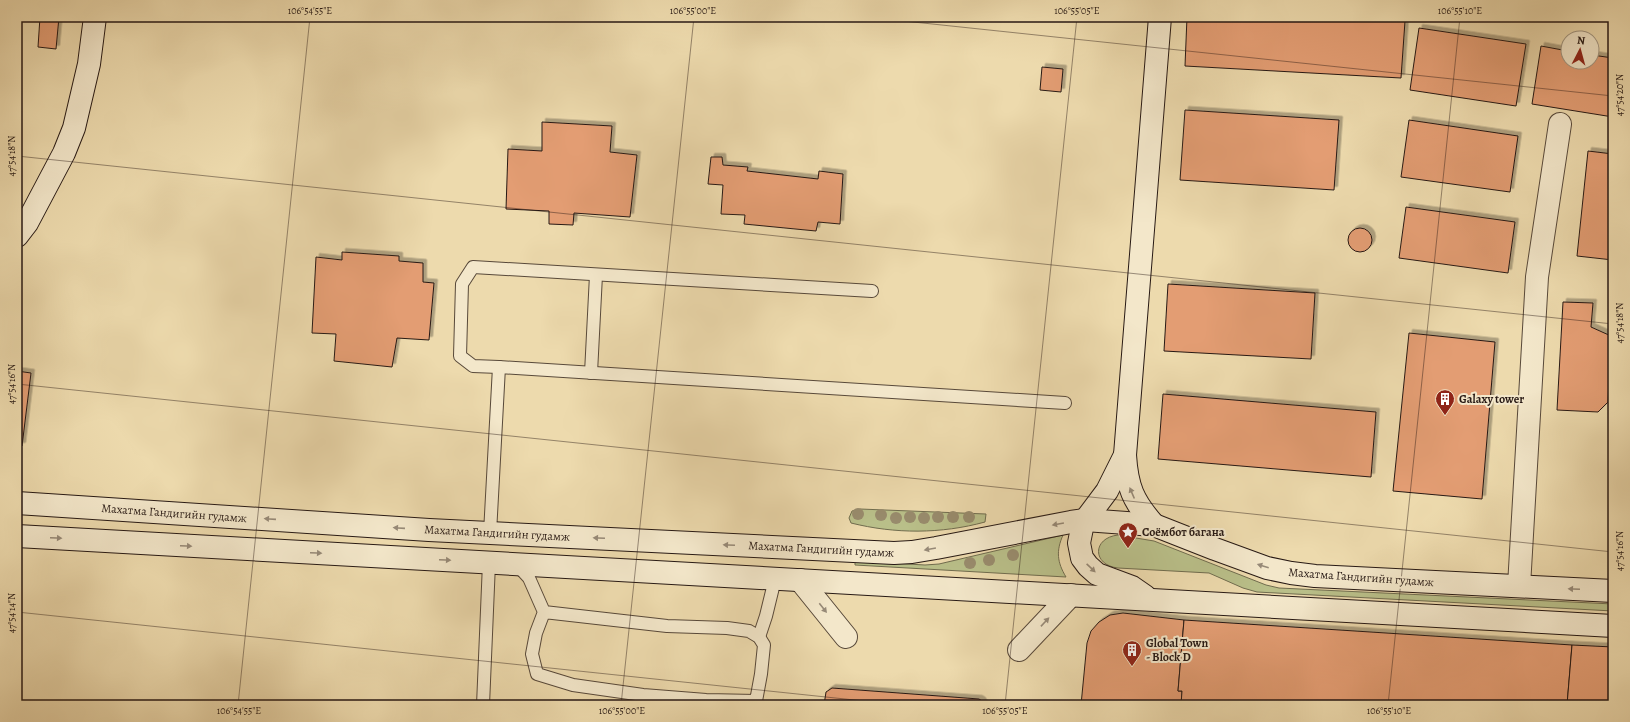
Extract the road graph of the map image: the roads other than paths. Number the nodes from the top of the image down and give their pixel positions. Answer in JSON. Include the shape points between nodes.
{"nodes":[{"id":1,"x":95,"y":17,"type":"edge"},
{"id":2,"x":1160,"y":17,"type":"edge"},
{"id":3,"x":1560,"y":124,"type":"dead end"},
{"id":4,"x":17,"y":236,"type":"edge"},
{"id":5,"x":596,"y":275,"type":"junction"},
{"id":6,"x":872,"y":291,"type":"dead end"},
{"id":7,"x":499,"y":368,"type":"junction"},
{"id":8,"x":592,"y":374,"type":"junction"},
{"id":9,"x":1064,"y":403,"type":"dead end"},
{"id":10,"x":1125,"y":455,"type":"junction"},
{"id":11,"x":17,"y":503,"type":"edge"},
{"id":12,"x":1085,"y":520,"type":"junction"},
{"id":13,"x":1154,"y":525,"type":"junction"},
{"id":14,"x":490,"y":533,"type":"junction"},
{"id":15,"x":17,"y":536,"type":"edge"},
{"id":16,"x":488,"y":563,"type":"junction"},
{"id":17,"x":516,"y":564,"type":"junction"},
{"id":18,"x":775,"y":579,"type":"junction"},
{"id":19,"x":800,"y":580,"type":"junction"},
{"id":20,"x":1519,"y":586,"type":"junction"},
{"id":21,"x":1613,"y":591,"type":"edge"},
{"id":22,"x":1071,"y":595,"type":"junction"},
{"id":23,"x":1151,"y":600,"type":"junction"},
{"id":24,"x":544,"y":612,"type":"junction"},
{"id":25,"x":1613,"y":626,"type":"edge"},
{"id":26,"x":759,"y":637,"type":"junction"},
{"id":27,"x":846,"y":638,"type":"dead end"},
{"id":28,"x":1019,"y":650,"type":"dead end"},
{"id":29,"x":483,"y":705,"type":"edge"}],
"edges":[{"from":1,"to":4,"type":"main road","via":[[89,64],[74,128],[31,216]]},
{"from":2,"to":10,"type":"main road"},
{"from":3,"to":20,"type":"main road","via":[[1537,277]]},
{"from":5,"to":6,"type":"lane"},
{"from":5,"to":7,"type":"lane","via":[[473,267],[462,284],[460,356],[473,366]]},
{"from":5,"to":8,"type":"lane"},
{"from":7,"to":8,"type":"lane"},
{"from":7,"to":14,"type":"lane"},
{"from":8,"to":9,"type":"lane"},
{"from":10,"to":12,"type":"main road","via":[[1107,491]]},
{"from":13,"to":10,"type":"main road","one_way":true,"via":[[1136,502],[1130,489]]},
{"from":14,"to":11,"type":"main road","name":"Махатма Гандигийн гудамж","one_way":true},
{"from":12,"to":13,"type":"main road","name":"Махатма Гандигийн гудамж"},
{"from":12,"to":14,"type":"main road","name":"Махатма Гандигийн гудамж","one_way":true,"via":[[894,553]]},
{"from":12,"to":23,"type":"main road","one_way":true,"via":[[1079,543],[1082,558],[1088,566],[1105,577],[1132,587]]},
{"from":20,"to":13,"type":"main road","name":"Махатма Гандигийн гудамж","one_way":true,"via":[[1291,574],[1248,562]]},
{"from":15,"to":16,"type":"main road","one_way":true},
{"from":16,"to":17,"type":"main road"},
{"from":16,"to":29,"type":"lane"},
{"from":17,"to":18,"type":"main road"},
{"from":17,"to":24,"type":"lane","via":[[529,578]]},
{"from":18,"to":19,"type":"main road"},
{"from":18,"to":26,"type":"lane"},
{"from":19,"to":22,"type":"main road"},
{"from":19,"to":27,"type":"main road","one_way":true},
{"from":21,"to":20,"type":"main road","name":"Махатма Гандигийн гудамж","one_way":true},
{"from":22,"to":23,"type":"main road"},
{"from":28,"to":22,"type":"main road","one_way":true},
{"from":23,"to":25,"type":"main road"},
{"from":24,"to":26,"type":"lane","via":[[666,626],[727,628],[749,631]]},
{"from":24,"to":26,"type":"lane","via":[[532,654],[537,674],[572,685],[644,695],[756,701],[764,645]]}]}
